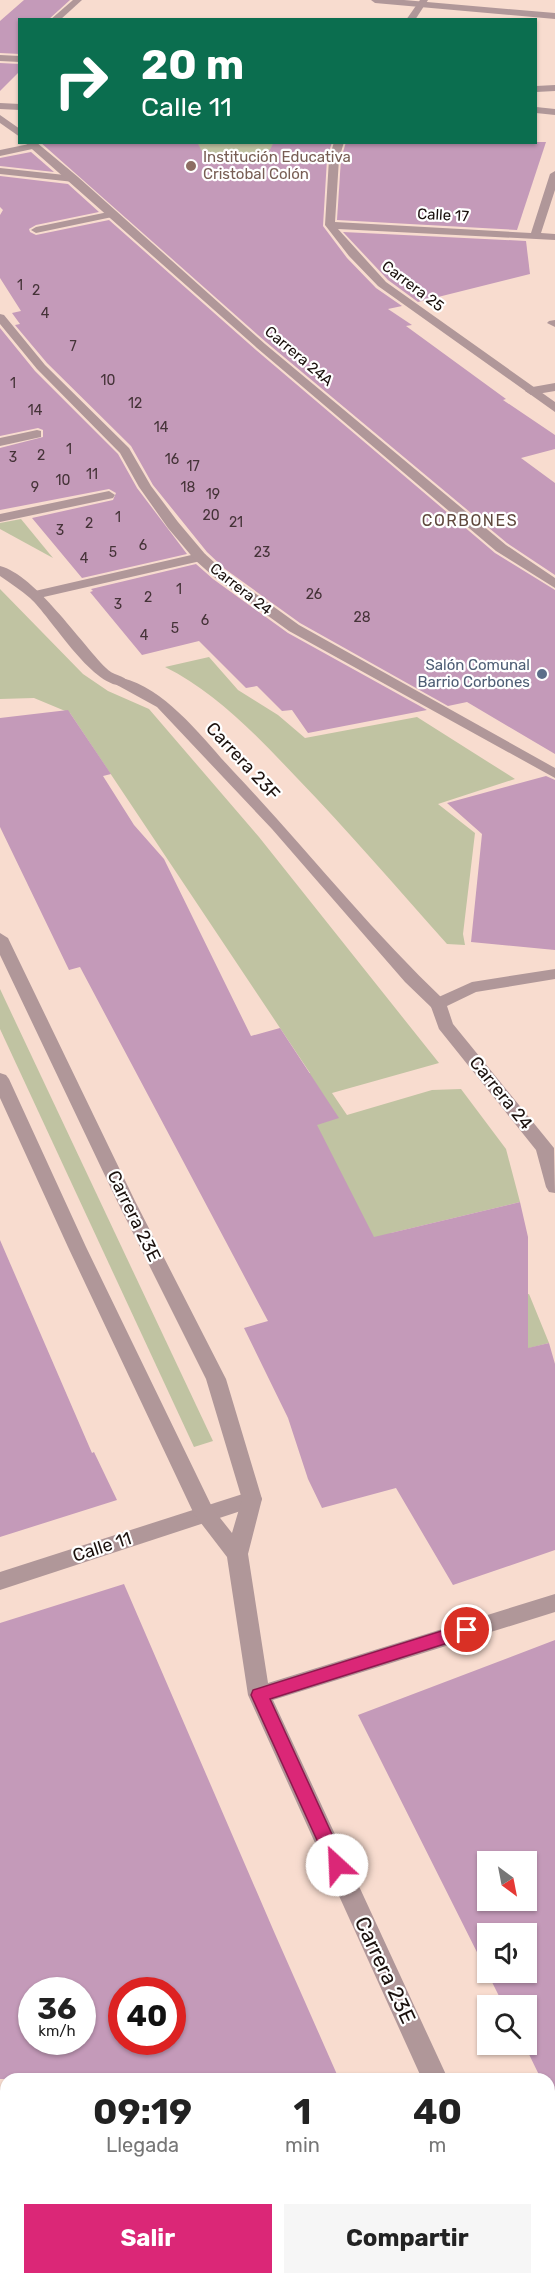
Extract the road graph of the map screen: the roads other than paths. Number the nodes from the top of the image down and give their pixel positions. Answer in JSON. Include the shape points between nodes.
{"nodes":[{"id":1,"x":78,"y":0,"type":"edge"},
{"id":2,"x":375,"y":0,"type":"edge"},
{"id":3,"x":422,"y":2,"type":"edge"},
{"id":4,"x":555,"y":16,"type":"edge"},
{"id":5,"x":56,"y":18,"type":"edge"},
{"id":6,"x":411,"y":18,"type":"edge"},
{"id":7,"x":18,"y":49,"type":"edge"},
{"id":8,"x":4,"y":58,"type":"edge"},
{"id":9,"x":555,"y":88,"type":"edge"},
{"id":10,"x":537,"y":89,"type":"edge"},
{"id":11,"x":0,"y":106,"type":"edge"},
{"id":12,"x":18,"y":107,"type":"edge"},
{"id":13,"x":537,"y":110,"type":"edge"},
{"id":14,"x":555,"y":112,"type":"edge"},
{"id":15,"x":0,"y":118,"type":"edge"},
{"id":16,"x":18,"y":132,"type":"edge"},
{"id":17,"x":32,"y":144,"type":"edge"},
{"id":18,"x":338,"y":144,"type":"edge"},
{"id":19,"x":0,"y":153,"type":"edge"},
{"id":20,"x":0,"y":171,"type":"edge"},
{"id":21,"x":555,"y":174,"type":"edge"},
{"id":22,"x":74,"y":179,"type":"junction"},
{"id":23,"x":113,"y":214,"type":"junction"},
{"id":24,"x":330,"y":225,"type":"junction"},
{"id":25,"x":36,"y":230,"type":"dead end"},
{"id":26,"x":535,"y":235,"type":"junction"},
{"id":27,"x":555,"y":237,"type":"edge"},
{"id":28,"x":0,"y":317,"type":"edge"},
{"id":29,"x":555,"y":387,"type":"edge"},
{"id":30,"x":531,"y":391,"type":"junction"},
{"id":31,"x":555,"y":408,"type":"edge"},
{"id":32,"x":37,"y":434,"type":"dead end"},
{"id":33,"x":0,"y":442,"type":"edge"},
{"id":34,"x":109,"y":495,"type":"dead end"},
{"id":35,"x":0,"y":518,"type":"edge"},
{"id":36,"x":200,"y":557,"type":"junction"},
{"id":37,"x":0,"y":570,"type":"edge"},
{"id":38,"x":555,"y":584,"type":"edge"},
{"id":39,"x":35,"y":595,"type":"junction"},
{"id":40,"x":555,"y":774,"type":"edge"},
{"id":41,"x":0,"y":938,"type":"edge"},
{"id":42,"x":555,"y":974,"type":"edge"},
{"id":43,"x":438,"y":1004,"type":"junction"},
{"id":44,"x":0,"y":1079,"type":"edge"},
{"id":45,"x":555,"y":1187,"type":"edge"},
{"id":46,"x":252,"y":1499,"type":"junction"},
{"id":47,"x":205,"y":1514,"type":"junction"},
{"id":48,"x":237,"y":1554,"type":"junction"},
{"id":49,"x":0,"y":1581,"type":"edge"},
{"id":50,"x":555,"y":1603,"type":"edge"},
{"id":51,"x":259,"y":1695,"type":"junction"},
{"id":52,"x":431,"y":2073,"type":"edge"}],
"edges":[{"from":1,"to":5,"type":"street"},
{"from":2,"to":3,"type":"street"},
{"from":3,"to":4,"type":"street"},
{"from":3,"to":6,"type":"street"},
{"from":7,"to":8,"type":"street"},
{"from":9,"to":10,"type":"street"},
{"from":11,"to":12,"type":"street"},
{"from":13,"to":14,"type":"street"},
{"from":15,"to":16,"type":"street"},
{"from":17,"to":19,"type":"street"},
{"from":17,"to":22,"type":"street","name":"Carrera 24A"},
{"from":18,"to":24,"type":"street"},
{"from":20,"to":22,"type":"street"},
{"from":21,"to":26,"type":"street"},
{"from":22,"to":23,"type":"street","name":"Carrera 24A"},
{"from":23,"to":25,"type":"street"},
{"from":23,"to":38,"type":"street","name":"Carrera 24A","via":[[261,346],[492,540]]},
{"from":24,"to":26,"type":"street","name":"Calle 17"},
{"from":24,"to":30,"type":"street","name":"Carrera 25","via":[[382,284]]},
{"from":26,"to":27,"type":"street","name":"Calle 17"},
{"from":28,"to":36,"type":"street","name":"Carrera 24","via":[[40,367],[125,451],[145,487]]},
{"from":29,"to":30,"type":"street"},
{"from":30,"to":31,"type":"street","name":"Carrera 25"},
{"from":32,"to":33,"type":"street"},
{"from":34,"to":35,"type":"street"},
{"from":36,"to":39,"type":"street"},
{"from":36,"to":40,"type":"street","name":"Carrera 24","via":[[294,628]]},
{"from":37,"to":39,"type":"street","name":"Carrera 23F"},
{"from":39,"to":43,"type":"street","name":"Carrera 23F","via":[[103,674],[162,704]]},
{"from":41,"to":46,"type":"street","name":"Carrera 23E","via":[[216,1379]]},
{"from":42,"to":43,"type":"street","via":[[472,987]]},
{"from":43,"to":45,"type":"street","name":"Carrera 24","via":[[445,1025],[545,1148]]},
{"from":44,"to":47,"type":"street","name":"Carrera 23E"},
{"from":46,"to":47,"type":"street"},
{"from":46,"to":48,"type":"street","name":"Carrera 23E"},
{"from":47,"to":48,"type":"street","name":"Carrera 23E"},
{"from":47,"to":49,"type":"street","name":"Calle 11"},
{"from":48,"to":51,"type":"street","name":"Carrera 23E"},
{"from":50,"to":51,"type":"street"},
{"from":51,"to":52,"type":"street","name":"Carrera 23E"}]}
